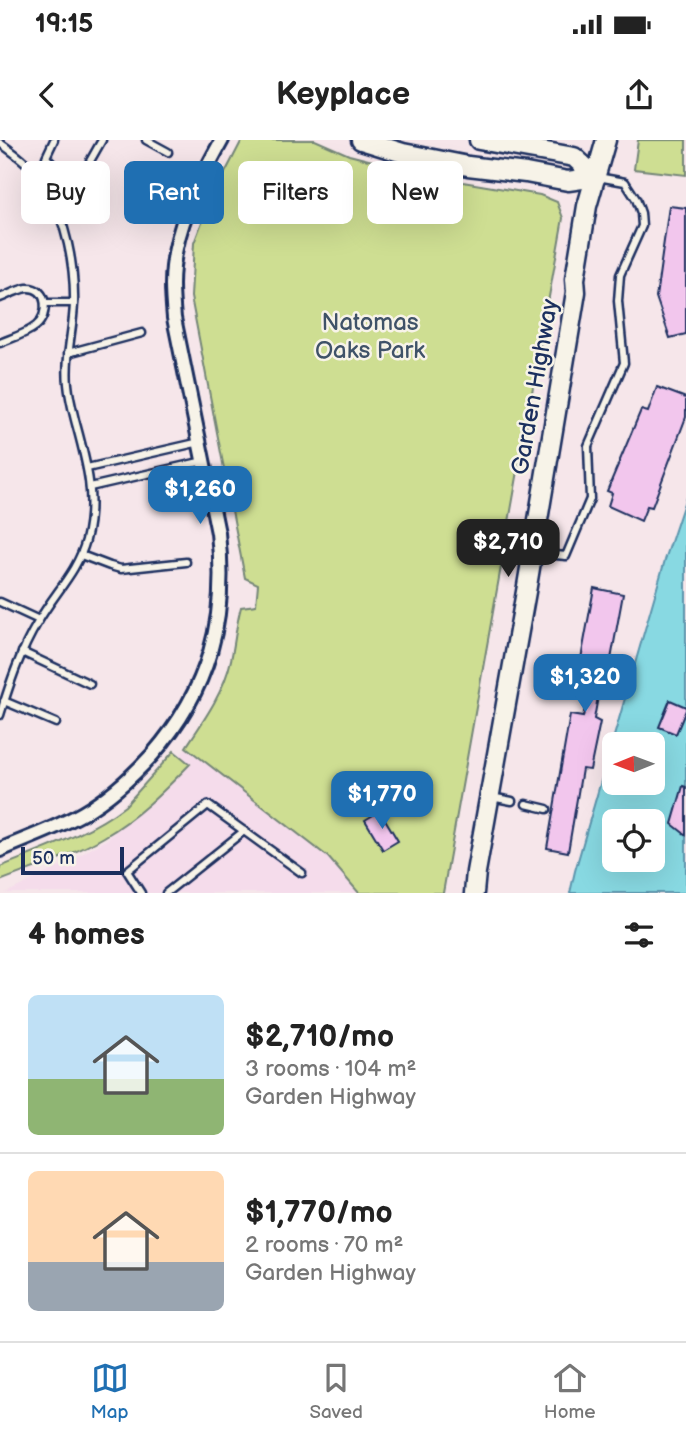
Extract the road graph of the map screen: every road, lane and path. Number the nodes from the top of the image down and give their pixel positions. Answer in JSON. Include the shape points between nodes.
{"nodes":[{"id":1,"x":54,"y":140,"type":"edge"},
{"id":2,"x":102,"y":140,"type":"edge"},
{"id":3,"x":146,"y":140,"type":"edge"},
{"id":4,"x":222,"y":140,"type":"edge"},
{"id":5,"x":361,"y":140,"type":"edge"},
{"id":6,"x":479,"y":140,"type":"edge"},
{"id":7,"x":606,"y":140,"type":"edge"},
{"id":8,"x":0,"y":143,"type":"edge"},
{"id":9,"x":168,"y":152,"type":"dead end"},
{"id":10,"x":23,"y":161,"type":"edge"},
{"id":11,"x":50,"y":161,"type":"edge"},
{"id":12,"x":90,"y":161,"type":"edge"},
{"id":13,"x":596,"y":177,"type":"junction"},
{"id":14,"x":61,"y":224,"type":"edge"},
{"id":15,"x":0,"y":298,"type":"edge"},
{"id":16,"x":45,"y":303,"type":"junction"},
{"id":17,"x":74,"y":303,"type":"junction"},
{"id":18,"x":142,"y":333,"type":"dead end"},
{"id":19,"x":0,"y":343,"type":"edge"},
{"id":20,"x":68,"y":353,"type":"junction"},
{"id":21,"x":200,"y":442,"type":"junction"},
{"id":22,"x":204,"y":461,"type":"junction"},
{"id":23,"x":87,"y":468,"type":"junction"},
{"id":24,"x":90,"y":486,"type":"junction"},
{"id":25,"x":532,"y":553,"type":"junction"},
{"id":26,"x":81,"y":555,"type":"junction"},
{"id":27,"x":186,"y":562,"type":"dead end"},
{"id":28,"x":0,"y":602,"type":"edge"},
{"id":29,"x":39,"y":620,"type":"junction"},
{"id":30,"x":22,"y":652,"type":"junction"},
{"id":31,"x":90,"y":684,"type":"dead end"},
{"id":32,"x":5,"y":701,"type":"junction"},
{"id":33,"x":0,"y":715,"type":"edge"},
{"id":34,"x":56,"y":723,"type":"dead end"},
{"id":35,"x":489,"y":797,"type":"junction"},
{"id":36,"x":512,"y":801,"type":"dead end"},
{"id":37,"x":526,"y":804,"type":"dead end"},
{"id":38,"x":547,"y":809,"type":"dead end"},
{"id":39,"x":244,"y":831,"type":"junction"},
{"id":40,"x":0,"y":850,"type":"edge"},
{"id":41,"x":302,"y":873,"type":"dead end"},
{"id":42,"x":141,"y":893,"type":"edge"},
{"id":43,"x":166,"y":893,"type":"edge"},
{"id":44,"x":474,"y":893,"type":"edge"}],
"edges":[{"from":1,"to":11,"type":"lane","via":[[46,157]]},
{"from":2,"to":12,"type":"lane"},
{"from":3,"to":9,"type":"lane"},
{"from":4,"to":21,"type":"street","via":[[194,191],[176,250],[172,283],[174,318]]},
{"from":5,"to":13,"type":"main road","via":[[468,166],[568,181]]},
{"from":6,"to":13,"type":"main road","via":[[574,157]]},
{"from":7,"to":13,"type":"main road","name":"Garden Highway"},
{"from":8,"to":10,"type":"lane"},
{"from":13,"to":25,"type":"main road","name":"Garden Highway","via":[[587,206]]},
{"from":13,"to":25,"type":"lane","via":[[625,182],[641,213],[642,226],[620,275],[624,363],[588,446],[590,499],[566,556]]},
{"from":14,"to":17,"type":"lane","via":[[69,248]]},
{"from":15,"to":16,"type":"lane","via":[[27,288],[40,293]]},
{"from":16,"to":17,"type":"lane"},
{"from":16,"to":19,"type":"lane","via":[[38,325]]},
{"from":17,"to":20,"type":"lane"},
{"from":18,"to":20,"type":"lane"},
{"from":20,"to":23,"type":"lane","via":[[69,396]]},
{"from":21,"to":22,"type":"street"},
{"from":21,"to":23,"type":"lane"},
{"from":22,"to":24,"type":"lane"},
{"from":22,"to":40,"type":"street","via":[[218,534],[221,589],[213,643],[194,695],[164,741],[126,783],[82,814]]},
{"from":23,"to":24,"type":"lane"},
{"from":24,"to":26,"type":"lane","via":[[89,525]]},
{"from":25,"to":35,"type":"main road","name":"Garden Highway"},
{"from":26,"to":27,"type":"lane","via":[[121,569]]},
{"from":26,"to":29,"type":"lane"},
{"from":28,"to":29,"type":"lane"},
{"from":29,"to":30,"type":"lane"},
{"from":30,"to":31,"type":"lane"},
{"from":30,"to":32,"type":"lane"},
{"from":32,"to":33,"type":"lane"},
{"from":32,"to":34,"type":"lane"},
{"from":35,"to":36,"type":"lane"},
{"from":35,"to":44,"type":"main road","name":"Garden Highway"},
{"from":37,"to":38,"type":"lane"},
{"from":39,"to":41,"type":"lane"},
{"from":39,"to":42,"type":"lane","via":[[208,804],[127,871]]},
{"from":39,"to":43,"type":"lane"}]}
